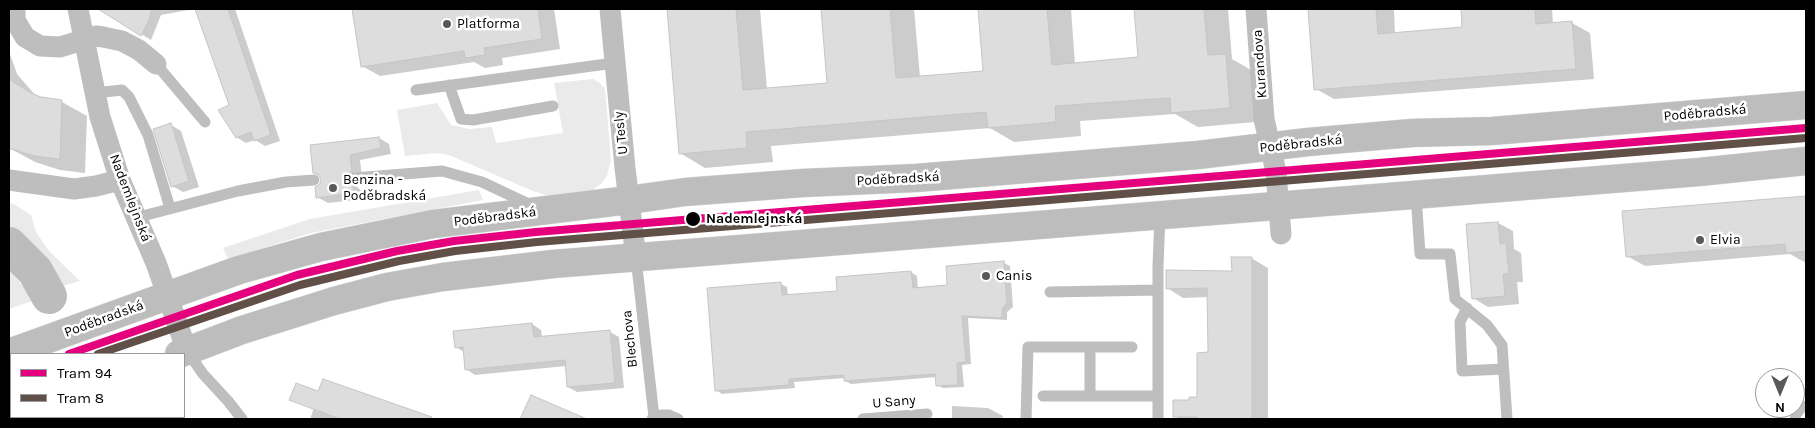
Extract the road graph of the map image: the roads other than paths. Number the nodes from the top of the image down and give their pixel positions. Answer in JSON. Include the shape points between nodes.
{"nodes":[{"id":1,"x":15,"y":9,"type":"edge"},
{"id":2,"x":78,"y":9,"type":"edge"},
{"id":3,"x":610,"y":9,"type":"edge"},
{"id":4,"x":1256,"y":9,"type":"edge"},
{"id":5,"x":84,"y":41,"type":"junction"},
{"id":6,"x":614,"y":62,"type":"junction"},
{"id":7,"x":156,"y":64,"type":"joint"},
{"id":8,"x":449,"y":85,"type":"junction"},
{"id":9,"x":416,"y":90,"type":"dead end"},
{"id":10,"x":96,"y":93,"type":"junction"},
{"id":11,"x":1806,"y":105,"type":"edge"},
{"id":12,"x":553,"y":106,"type":"dead end"},
{"id":13,"x":205,"y":122,"type":"dead end"},
{"id":14,"x":1271,"y":147,"type":"junction"},
{"id":15,"x":1806,"y":162,"type":"edge"},
{"id":16,"x":353,"y":178,"type":"dead end"},
{"id":17,"x":9,"y":180,"type":"edge"},
{"id":18,"x":120,"y":180,"type":"junction"},
{"id":19,"x":314,"y":180,"type":"dead end"},
{"id":20,"x":1416,"y":195,"type":"junction"},
{"id":21,"x":629,"y":200,"type":"junction"},
{"id":22,"x":1279,"y":207,"type":"junction"},
{"id":23,"x":170,"y":208,"type":"junction"},
{"id":24,"x":543,"y":211,"type":"junction"},
{"id":25,"x":1160,"y":216,"type":"junction"},
{"id":26,"x":135,"y":218,"type":"junction"},
{"id":27,"x":1281,"y":234,"type":"dead end"},
{"id":28,"x":636,"y":258,"type":"junction"},
{"id":29,"x":1158,"y":290,"type":"junction"},
{"id":30,"x":1050,"y":292,"type":"dead end"},
{"id":31,"x":167,"y":296,"type":"junction"},
{"id":32,"x":1466,"y":308,"type":"junction"},
{"id":33,"x":1090,"y":347,"type":"junction"},
{"id":34,"x":1132,"y":347,"type":"dead end"},
{"id":35,"x":9,"y":353,"type":"edge"},
{"id":36,"x":183,"y":353,"type":"edge"},
{"id":37,"x":185,"y":355,"type":"edge"},
{"id":38,"x":1504,"y":369,"type":"junction"},
{"id":39,"x":1043,"y":396,"type":"dead end"},
{"id":40,"x":1090,"y":396,"type":"junction"},
{"id":41,"x":1158,"y":396,"type":"junction"},
{"id":42,"x":1806,"y":406,"type":"edge"},
{"id":43,"x":928,"y":414,"type":"dead end"},
{"id":44,"x":653,"y":418,"type":"edge"},
{"id":45,"x":242,"y":419,"type":"edge"},
{"id":46,"x":678,"y":419,"type":"edge"},
{"id":47,"x":862,"y":419,"type":"edge"},
{"id":48,"x":1026,"y":419,"type":"edge"},
{"id":49,"x":1158,"y":419,"type":"edge"},
{"id":50,"x":1507,"y":419,"type":"edge"},
{"id":51,"x":1795,"y":419,"type":"edge"}],
"edges":[{"from":1,"to":5,"type":"street","via":[[15,20],[25,37],[40,46],[60,47]]},
{"from":2,"to":5,"type":"street","name":"Nademlejnská"},
{"from":3,"to":6,"type":"street","name":"U Tesly"},
{"from":4,"to":14,"type":"street","name":"Kurandova","via":[[1264,119]]},
{"from":5,"to":7,"type":"street","via":[[96,36],[122,41]]},
{"from":5,"to":10,"type":"street","name":"Nademlejnská"},
{"from":6,"to":8,"type":"lane"},
{"from":6,"to":21,"type":"street","name":"U Tesly"},
{"from":7,"to":13,"type":"lane"},
{"from":8,"to":9,"type":"lane"},
{"from":8,"to":12,"type":"lane","via":[[460,119],[473,120]]},
{"from":10,"to":18,"type":"street","name":"Nademlejnská"},
{"from":10,"to":23,"type":"lane","via":[[122,90],[129,97],[148,136]]},
{"from":11,"to":14,"type":"main road","name":"Poděbradská"},
{"from":14,"to":21,"type":"main road","name":"Poděbradská","via":[[916,178],[685,192]]},
{"from":14,"to":22,"type":"street","name":"Kurandova"},
{"from":15,"to":20,"type":"main road"},
{"from":16,"to":24,"type":"lane","via":[[442,171],[482,182]]},
{"from":17,"to":18,"type":"street","via":[[74,189]]},
{"from":18,"to":26,"type":"street","name":"Nademlejnská"},
{"from":19,"to":23,"type":"lane","via":[[238,190]]},
{"from":20,"to":22,"type":"main road"},
{"from":20,"to":32,"type":"lane","via":[[1420,254],[1450,254],[1455,298]]},
{"from":21,"to":24,"type":"main road","name":"Poděbradská"},
{"from":21,"to":28,"type":"street","name":"U Tesly"},
{"from":22,"to":25,"type":"main road"},
{"from":22,"to":27,"type":"street","name":"Kurandova"},
{"from":23,"to":26,"type":"lane"},
{"from":24,"to":31,"type":"main road","name":"Poděbradská","via":[[432,224],[321,247],[240,270]]},
{"from":25,"to":28,"type":"main road"},
{"from":25,"to":29,"type":"lane"},
{"from":26,"to":31,"type":"street","name":"Nademlejnská"},
{"from":28,"to":36,"type":"main road","via":[[553,264],[387,287],[292,313]]},
{"from":28,"to":44,"type":"lane","name":"Blechova"},
{"from":29,"to":30,"type":"lane"},
{"from":29,"to":41,"type":"lane"},
{"from":31,"to":35,"type":"main road","name":"Poděbradská"},
{"from":31,"to":36,"type":"street","name":"Nademlejnská"},
{"from":32,"to":38,"type":"lane","via":[[1486,324],[1502,345]]},
{"from":32,"to":38,"type":"lane","via":[[1460,322],[1462,371]]},
{"from":33,"to":34,"type":"lane"},
{"from":33,"to":40,"type":"lane"},
{"from":33,"to":48,"type":"lane","via":[[1028,346]]},
{"from":37,"to":45,"type":"lane"},
{"from":38,"to":50,"type":"lane"},
{"from":39,"to":40,"type":"lane"},
{"from":40,"to":41,"type":"lane"},
{"from":41,"to":49,"type":"lane"},
{"from":42,"to":51,"type":"lane","via":[[1801,408]]},
{"from":43,"to":47,"type":"lane","name":"U Sany"},
{"from":44,"to":46,"type":"lane","name":"Blechova","via":[[669,415]]}]}
